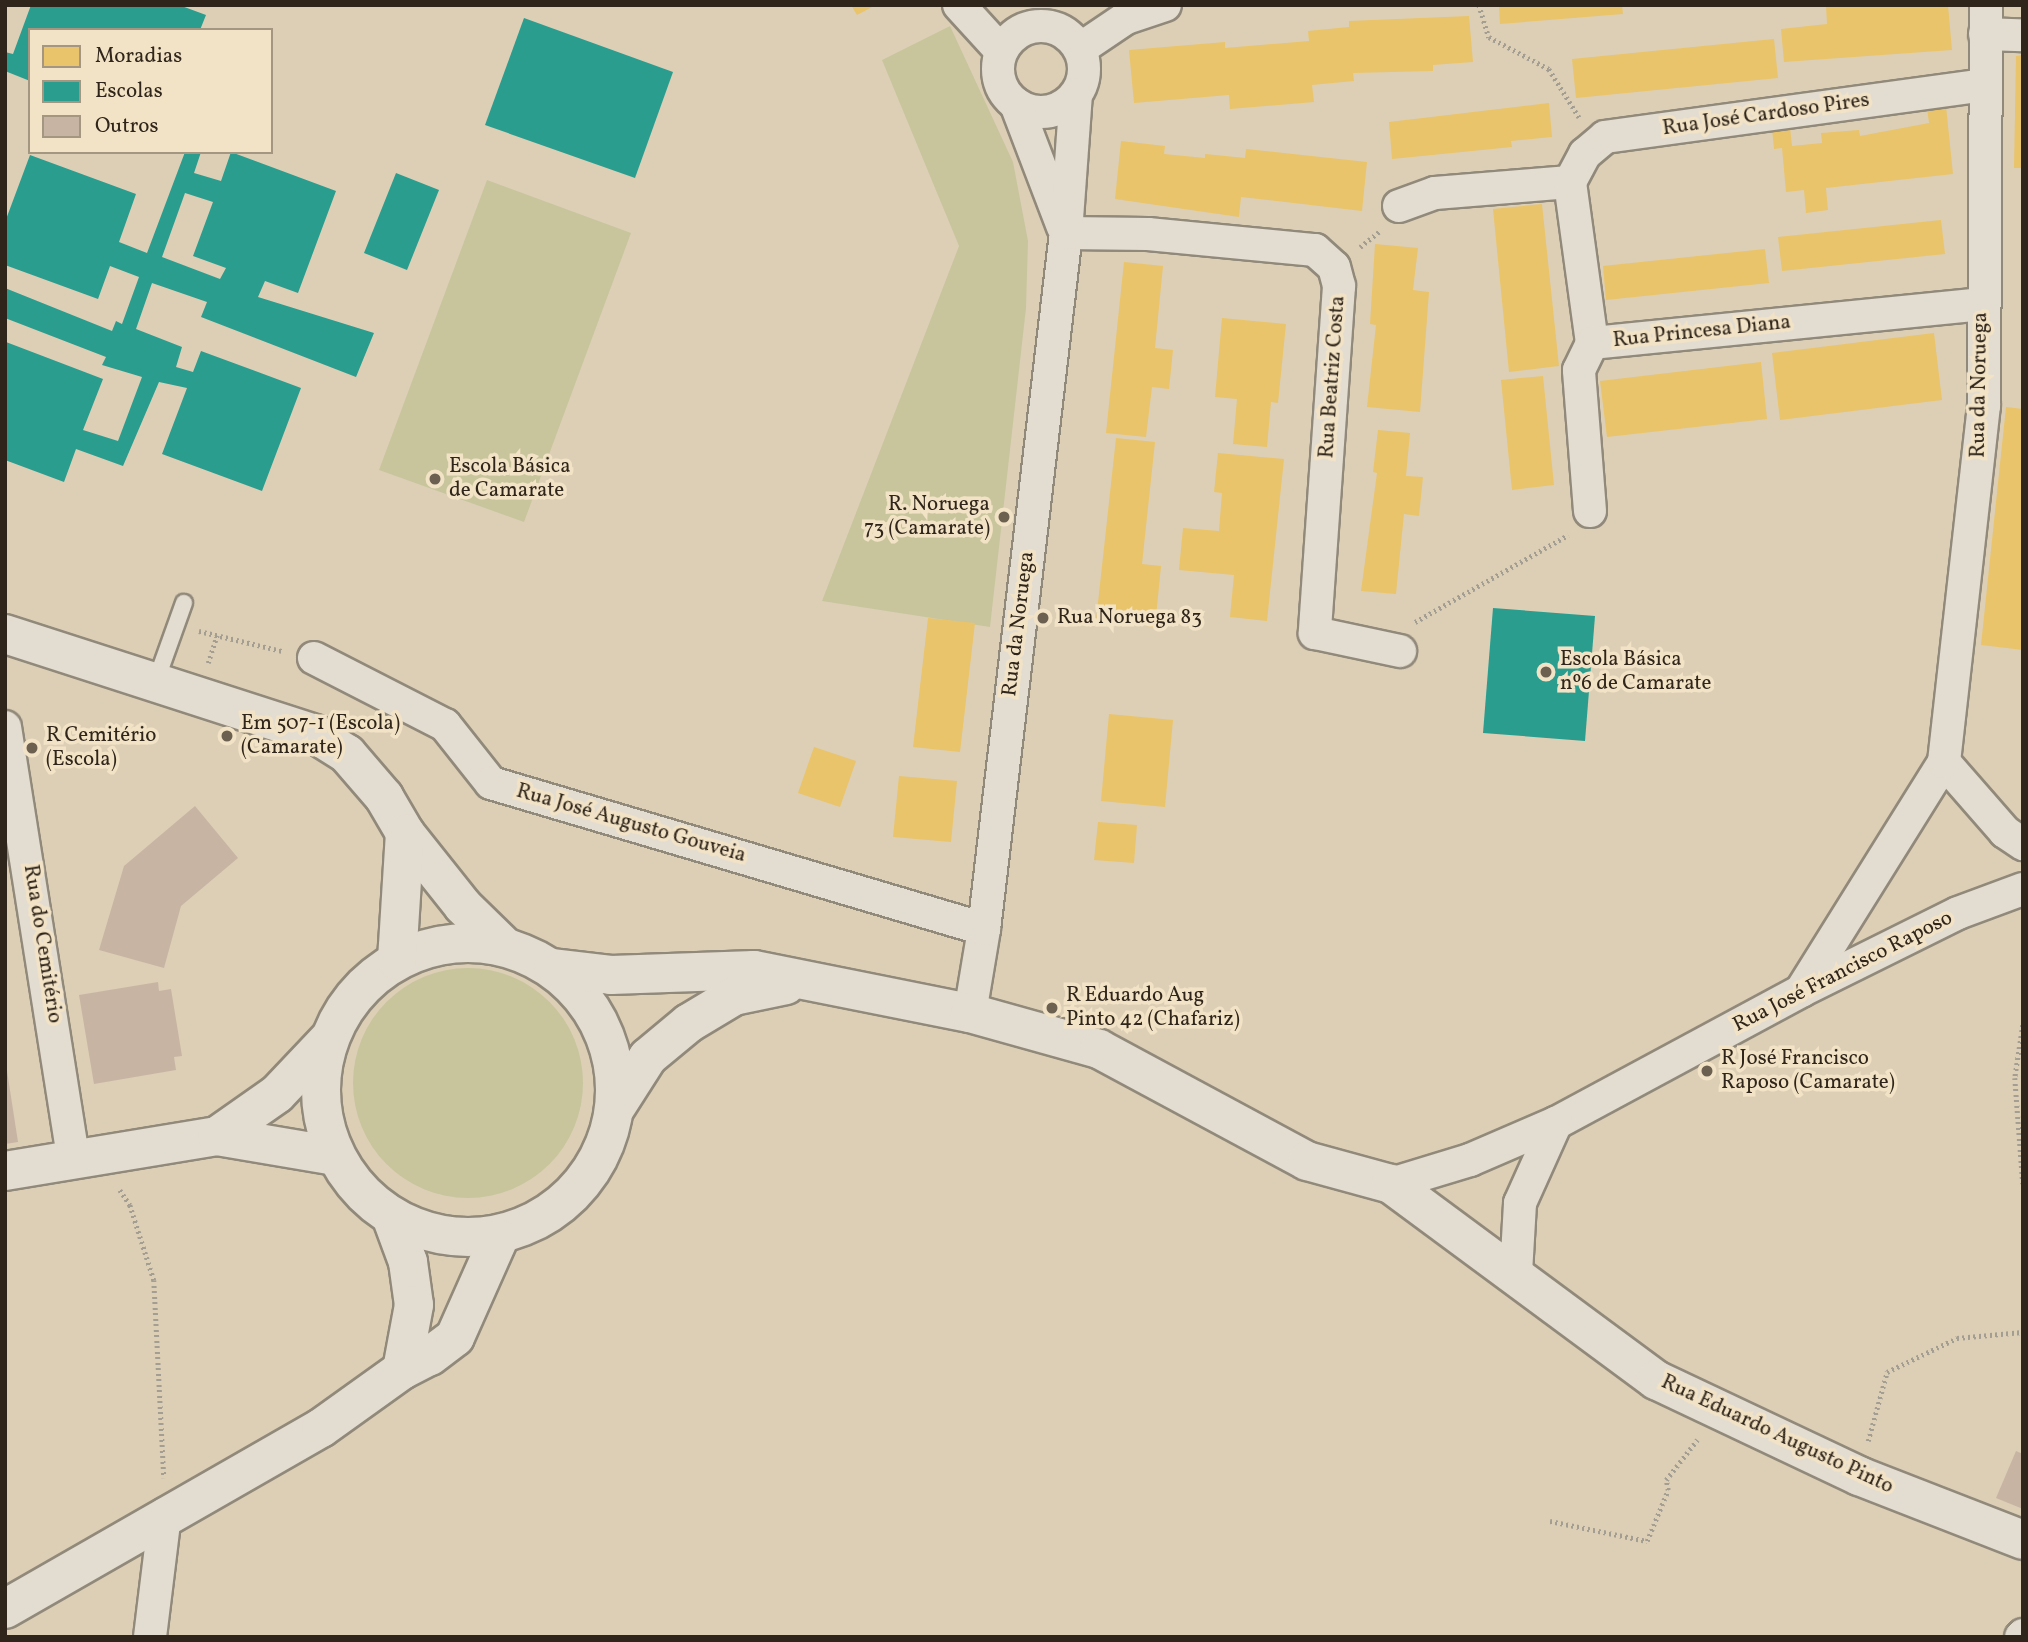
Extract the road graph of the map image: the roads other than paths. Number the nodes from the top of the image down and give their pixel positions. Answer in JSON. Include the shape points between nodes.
{"nodes":[{"id":1,"x":959,"y":5,"type":"edge"},
{"id":2,"x":1165,"y":5,"type":"edge"},
{"id":3,"x":1985,"y":20,"type":"edge"},
{"id":4,"x":2023,"y":35,"type":"edge"},
{"id":5,"x":1080,"y":49,"type":"junction"},
{"id":6,"x":1001,"y":51,"type":"junction"},
{"id":7,"x":1984,"y":85,"type":"junction"},
{"id":8,"x":1076,"y":94,"type":"junction"},
{"id":9,"x":1016,"y":104,"type":"junction"},
{"id":10,"x":1570,"y":182,"type":"junction"},
{"id":11,"x":1399,"y":206,"type":"road end"},
{"id":12,"x":1066,"y":233,"type":"junction"},
{"id":13,"x":1982,"y":304,"type":"junction"},
{"id":14,"x":1591,"y":344,"type":"junction"},
{"id":15,"x":1590,"y":511,"type":"road end"},
{"id":16,"x":184,"y":603,"type":"dead end"},
{"id":17,"x":5,"y":634,"type":"edge"},
{"id":18,"x":1400,"y":650,"type":"road end"},
{"id":19,"x":314,"y":658,"type":"road end"},
{"id":20,"x":156,"y":681,"type":"junction"},
{"id":21,"x":5,"y":727,"type":"edge"},
{"id":22,"x":1944,"y":762,"type":"junction"},
{"id":23,"x":14,"y":813,"type":"edge"},
{"id":24,"x":405,"y":833,"type":"junction"},
{"id":25,"x":2023,"y":844,"type":"edge"},
{"id":26,"x":2023,"y":889,"type":"edge"},
{"id":27,"x":984,"y":929,"type":"junction"},
{"id":28,"x":503,"y":946,"type":"junction"},
{"id":29,"x":397,"y":960,"type":"junction"},
{"id":30,"x":553,"y":968,"type":"junction"},
{"id":31,"x":806,"y":981,"type":"junction"},
{"id":32,"x":1801,"y":991,"type":"junction"},
{"id":33,"x":970,"y":1013,"type":"junction"},
{"id":34,"x":328,"y":1040,"type":"junction"},
{"id":35,"x":616,"y":1107,"type":"junction"},
{"id":36,"x":1556,"y":1123,"type":"junction"},
{"id":37,"x":217,"y":1136,"type":"junction"},
{"id":38,"x":335,"y":1156,"type":"junction"},
{"id":39,"x":86,"y":1160,"type":"junction"},
{"id":40,"x":5,"y":1171,"type":"edge"},
{"id":41,"x":1391,"y":1184,"type":"junction"},
{"id":42,"x":391,"y":1216,"type":"junction"},
{"id":43,"x":499,"y":1238,"type":"junction"},
{"id":44,"x":1516,"y":1273,"type":"junction"},
{"id":45,"x":402,"y":1370,"type":"junction"},
{"id":46,"x":165,"y":1514,"type":"junction"},
{"id":47,"x":2023,"y":1539,"type":"edge"},
{"id":48,"x":5,"y":1609,"type":"edge"},
{"id":49,"x":150,"y":1637,"type":"edge"}],
"edges":[{"from":1,"to":6,"type":"street"},
{"from":2,"to":5,"type":"street","via":[[1126,18]]},
{"from":3,"to":4,"type":"street"},
{"from":3,"to":7,"type":"street","name":"Rua da Noruega"},
{"from":5,"to":6,"type":"street","via":[[1056,28],[1040,25],[1024,28]]},
{"from":5,"to":8,"type":"street","via":[[1084,72]]},
{"from":6,"to":9,"type":"street","via":[[999,80]]},
{"from":7,"to":10,"type":"street","name":"Rua José Cardoso Pires","via":[[1605,137],[1585,154]]},
{"from":7,"to":13,"type":"street","name":"Rua da Noruega"},
{"from":8,"to":9,"type":"street","via":[[1048,111],[1031,111]]},
{"from":8,"to":12,"type":"street","name":"Rua da Noruega"},
{"from":9,"to":12,"type":"street","name":"Rua da Noruega"},
{"from":10,"to":11,"type":"street","via":[[1436,194]]},
{"from":10,"to":14,"type":"street"},
{"from":12,"to":18,"type":"street","name":"Rua Beatriz Costa","via":[[1148,234],[1315,250],[1334,267],[1339,286],[1315,633]]},
{"from":12,"to":27,"type":"street","name":"Rua da Noruega"},
{"from":13,"to":14,"type":"street","name":"Rua Princesa Diana"},
{"from":13,"to":22,"type":"street","name":"Rua da Noruega","via":[[1984,406]]},
{"from":14,"to":15,"type":"street","name":"Rua Princesa Diana","via":[[1579,370]]},
{"from":16,"to":20,"type":"lane"},
{"from":17,"to":20,"type":"street"},
{"from":19,"to":27,"type":"street","name":"Rua José Augusto Gouveia","via":[[445,724],[491,783]]},
{"from":20,"to":24,"type":"street","via":[[315,734],[347,754],[384,797]]},
{"from":21,"to":23,"type":"street","name":"Rua do Cemitério"},
{"from":22,"to":25,"type":"street","via":[[2005,832]]},
{"from":22,"to":32,"type":"street","name":"Rua da Noruega"},
{"from":23,"to":39,"type":"street","name":"Rua do Cemitério"},
{"from":24,"to":28,"type":"street"},
{"from":24,"to":29,"type":"street"},
{"from":26,"to":32,"type":"street","name":"Rua José Francisco Raposo","via":[[1958,913]]},
{"from":27,"to":33,"type":"street","name":"Rua da Noruega"},
{"from":28,"to":29,"type":"street","via":[[449,943]]},
{"from":28,"to":30,"type":"street"},
{"from":29,"to":34,"type":"street","via":[[368,981],[344,1008]]},
{"from":30,"to":31,"type":"street","via":[[611,975],[754,970]]},
{"from":30,"to":35,"type":"street","via":[[591,1005],[612,1054]]},
{"from":31,"to":33,"type":"street"},
{"from":31,"to":35,"type":"street","via":[[734,996],[689,1023],[648,1057]]},
{"from":32,"to":36,"type":"street","name":"Rua José Francisco Raposo"},
{"from":33,"to":41,"type":"street","via":[[1099,1049],[1307,1161]]},
{"from":34,"to":37,"type":"street","via":[[277,1094]]},
{"from":34,"to":38,"type":"street","via":[[320,1099]]},
{"from":35,"to":43,"type":"street","via":[[600,1158],[567,1200]]},
{"from":36,"to":41,"type":"street","name":"Rua José Francisco Raposo","via":[[1470,1160]]},
{"from":36,"to":44,"type":"street","via":[[1520,1203]]},
{"from":37,"to":38,"type":"street"},
{"from":37,"to":39,"type":"street"},
{"from":38,"to":42,"type":"street","via":[[359,1190]]},
{"from":39,"to":40,"type":"street"},
{"from":41,"to":44,"type":"street","name":"Rua Eduardo Augusto Pinto"},
{"from":42,"to":43,"type":"street","via":[[429,1232]]},
{"from":42,"to":45,"type":"street","via":[[408,1262],[414,1305]]},
{"from":43,"to":45,"type":"street","via":[[455,1337]]},
{"from":44,"to":47,"type":"street","name":"Rua Eduardo Augusto Pinto","via":[[1656,1380],[1859,1476]]},
{"from":45,"to":46,"type":"street","via":[[321,1428]]},
{"from":46,"to":48,"type":"street"},
{"from":46,"to":49,"type":"street"}]}
